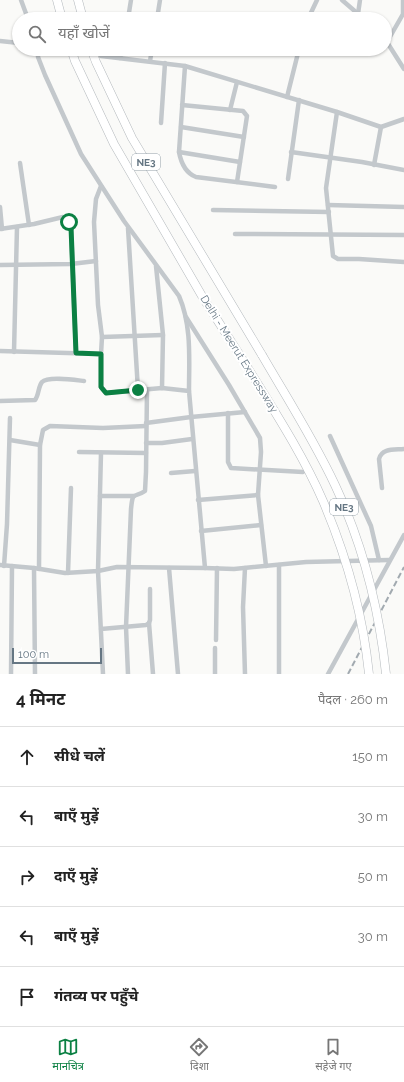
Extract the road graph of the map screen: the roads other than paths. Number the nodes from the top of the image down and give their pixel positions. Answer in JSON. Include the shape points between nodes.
{"nodes":[{"id":1,"x":21,"y":0,"type":"edge"},
{"id":2,"x":57,"y":0,"type":"edge"},
{"id":3,"x":78,"y":0,"type":"edge"},
{"id":4,"x":131,"y":0,"type":"edge"},
{"id":5,"x":160,"y":0,"type":"edge"},
{"id":6,"x":316,"y":0,"type":"edge"},
{"id":7,"x":342,"y":0,"type":"edge"},
{"id":8,"x":360,"y":0,"type":"edge"},
{"id":9,"x":404,"y":0,"type":"edge"},
{"id":10,"x":25,"y":12,"type":"edge"},
{"id":11,"x":60,"y":12,"type":"edge"},
{"id":12,"x":81,"y":12,"type":"edge"},
{"id":13,"x":129,"y":12,"type":"edge"},
{"id":14,"x":158,"y":12,"type":"edge"},
{"id":15,"x":311,"y":12,"type":"edge"},
{"id":16,"x":356,"y":12,"type":"edge"},
{"id":17,"x":358,"y":12,"type":"edge"},
{"id":18,"x":392,"y":31,"type":"edge"},
{"id":19,"x":0,"y":41,"type":"edge"},
{"id":20,"x":12,"y":42,"type":"edge"},
{"id":21,"x":392,"y":50,"type":"edge"},
{"id":22,"x":38,"y":56,"type":"edge"},
{"id":23,"x":73,"y":56,"type":"edge"},
{"id":24,"x":94,"y":56,"type":"edge"},
{"id":25,"x":101,"y":56,"type":"dead end"},
{"id":26,"x":151,"y":56,"type":"edge"},
{"id":27,"x":297,"y":56,"type":"edge"},
{"id":28,"x":120,"y":58,"type":"joint"},
{"id":29,"x":150,"y":61,"type":"junction"},
{"id":30,"x":165,"y":63,"type":"junction"},
{"id":31,"x":185,"y":66,"type":"junction"},
{"id":32,"x":404,"y":69,"type":"edge"},
{"id":33,"x":237,"y":82,"type":"junction"},
{"id":34,"x":286,"y":97,"type":"junction"},
{"id":35,"x":298,"y":100,"type":"junction"},
{"id":36,"x":182,"y":105,"type":"junction"},
{"id":37,"x":230,"y":110,"type":"junction"},
{"id":38,"x":337,"y":112,"type":"junction"},
{"id":39,"x":404,"y":119,"type":"edge"},
{"id":40,"x":161,"y":123,"type":"dead end"},
{"id":41,"x":181,"y":127,"type":"junction"},
{"id":42,"x":381,"y":127,"type":"junction"},
{"id":43,"x":244,"y":137,"type":"junction"},
{"id":44,"x":179,"y":152,"type":"junction"},
{"id":45,"x":291,"y":152,"type":"junction"},
{"id":46,"x":330,"y":158,"type":"junction"},
{"id":47,"x":240,"y":162,"type":"junction"},
{"id":48,"x":20,"y":163,"type":"dead end"},
{"id":49,"x":374,"y":164,"type":"junction"},
{"id":50,"x":404,"y":170,"type":"edge"},
{"id":51,"x":288,"y":179,"type":"dead end"},
{"id":52,"x":237,"y":182,"type":"junction"},
{"id":53,"x":101,"y":186,"type":"junction"},
{"id":54,"x":275,"y":187,"type":"dead end"},
{"id":55,"x":328,"y":205,"type":"junction"},
{"id":56,"x":0,"y":207,"type":"edge"},
{"id":57,"x":404,"y":207,"type":"edge"},
{"id":58,"x":213,"y":210,"type":"dead end"},
{"id":59,"x":329,"y":212,"type":"junction"},
{"id":60,"x":29,"y":225,"type":"junction"},
{"id":61,"x":17,"y":227,"type":"junction"},
{"id":62,"x":128,"y":228,"type":"junction"},
{"id":63,"x":1,"y":229,"type":"edge"},
{"id":64,"x":235,"y":234,"type":"dead end"},
{"id":65,"x":331,"y":234,"type":"junction"},
{"id":66,"x":404,"y":235,"type":"edge"},
{"id":67,"x":96,"y":261,"type":"junction"},
{"id":68,"x":404,"y":262,"type":"edge"},
{"id":69,"x":71,"y":264,"type":"junction"},
{"id":70,"x":0,"y":265,"type":"edge"},
{"id":71,"x":15,"y":265,"type":"junction"},
{"id":72,"x":156,"y":265,"type":"junction"},
{"id":73,"x":185,"y":315,"type":"junction"},
{"id":74,"x":163,"y":335,"type":"junction"},
{"id":75,"x":134,"y":336,"type":"junction"},
{"id":76,"x":102,"y":338,"type":"junction"},
{"id":77,"x":0,"y":351,"type":"edge"},
{"id":78,"x":14,"y":352,"type":"junction"},
{"id":79,"x":76,"y":353,"type":"junction"},
{"id":80,"x":101,"y":354,"type":"junction"},
{"id":81,"x":84,"y":381,"type":"dead end"},
{"id":82,"x":162,"y":388,"type":"junction"},
{"id":83,"x":146,"y":389,"type":"junction"},
{"id":84,"x":138,"y":390,"type":"junction"},
{"id":85,"x":189,"y":391,"type":"junction"},
{"id":86,"x":0,"y":401,"type":"edge"},
{"id":87,"x":245,"y":412,"type":"junction"},
{"id":88,"x":228,"y":413,"type":"junction"},
{"id":89,"x":191,"y":417,"type":"junction"},
{"id":90,"x":10,"y":418,"type":"dead end"},
{"id":91,"x":146,"y":425,"type":"junction"},
{"id":92,"x":330,"y":436,"type":"dead end"},
{"id":93,"x":192,"y":438,"type":"junction"},
{"id":94,"x":10,"y":440,"type":"junction"},
{"id":95,"x":146,"y":443,"type":"junction"},
{"id":96,"x":40,"y":444,"type":"junction"},
{"id":97,"x":404,"y":450,"type":"edge"},
{"id":98,"x":79,"y":452,"type":"dead end"},
{"id":99,"x":101,"y":453,"type":"junction"},
{"id":100,"x":146,"y":453,"type":"junction"},
{"id":101,"x":260,"y":469,"type":"junction"},
{"id":102,"x":195,"y":471,"type":"junction"},
{"id":103,"x":303,"y":472,"type":"dead end"},
{"id":104,"x":171,"y":473,"type":"dead end"},
{"id":105,"x":71,"y":488,"type":"dead end"},
{"id":106,"x":382,"y":488,"type":"dead end"},
{"id":107,"x":258,"y":495,"type":"junction"},
{"id":108,"x":100,"y":496,"type":"junction"},
{"id":109,"x":134,"y":496,"type":"junction"},
{"id":110,"x":198,"y":500,"type":"junction"},
{"id":111,"x":261,"y":525,"type":"junction"},
{"id":112,"x":201,"y":531,"type":"junction"},
{"id":113,"x":404,"y":535,"type":"edge"},
{"id":114,"x":379,"y":560,"type":"junction"},
{"id":115,"x":389,"y":560,"type":"junction"},
{"id":116,"x":2,"y":565,"type":"edge"},
{"id":117,"x":279,"y":565,"type":"junction"},
{"id":118,"x":12,"y":566,"type":"junction"},
{"id":119,"x":266,"y":566,"type":"junction"},
{"id":120,"x":37,"y":568,"type":"junction"},
{"id":121,"x":128,"y":568,"type":"junction"},
{"id":122,"x":169,"y":568,"type":"junction"},
{"id":123,"x":205,"y":568,"type":"junction"},
{"id":124,"x":217,"y":568,"type":"junction"},
{"id":125,"x":245,"y":568,"type":"junction"},
{"id":126,"x":98,"y":571,"type":"junction"},
{"id":127,"x":68,"y":573,"type":"junction"},
{"id":128,"x":150,"y":589,"type":"dead end"},
{"id":129,"x":149,"y":623,"type":"junction"},
{"id":130,"x":126,"y":627,"type":"junction"},
{"id":131,"x":101,"y":629,"type":"junction"},
{"id":132,"x":216,"y":640,"type":"dead end"},
{"id":133,"x":215,"y":648,"type":"dead end"},
{"id":134,"x":11,"y":674,"type":"edge"},
{"id":135,"x":36,"y":674,"type":"edge"},
{"id":136,"x":103,"y":674,"type":"edge"},
{"id":137,"x":128,"y":674,"type":"edge"},
{"id":138,"x":153,"y":674,"type":"edge"},
{"id":139,"x":178,"y":674,"type":"edge"},
{"id":140,"x":215,"y":674,"type":"edge"},
{"id":141,"x":245,"y":674,"type":"edge"},
{"id":142,"x":279,"y":674,"type":"edge"},
{"id":143,"x":328,"y":674,"type":"edge"},
{"id":144,"x":369,"y":674,"type":"edge"},
{"id":145,"x":386,"y":674,"type":"edge"}],
"edges":[{"from":1,"to":10,"type":"street"},
{"from":2,"to":11,"type":"highway"},
{"from":3,"to":12,"type":"highway"},
{"from":4,"to":13,"type":"street"},
{"from":5,"to":14,"type":"street"},
{"from":6,"to":15,"type":"street"},
{"from":7,"to":16,"type":"street"},
{"from":8,"to":17,"type":"street"},
{"from":9,"to":18,"type":"street","via":[[403,14]]},
{"from":19,"to":20,"type":"street"},
{"from":21,"to":32,"type":"street"},
{"from":22,"to":53,"type":"street","via":[[81,154]]},
{"from":23,"to":144,"type":"highway","name":"Delhi - Meerut Expressway","number":"NE3","bridge":true,"via":[[114,144],[202,296],[301,457],[322,500],[339,544],[362,623]]},
{"from":24,"to":145,"type":"highway","name":"Delhi - Meerut Expressway","number":"NE3","bridge":true,"via":[[132,138],[314,443],[335,484],[368,573],[376,606]]},
{"from":25,"to":28,"type":"street"},
{"from":26,"to":29,"type":"street"},
{"from":27,"to":34,"type":"street"},
{"from":28,"to":29,"type":"street"},
{"from":29,"to":30,"type":"street"},
{"from":30,"to":31,"type":"street"},
{"from":30,"to":40,"type":"street"},
{"from":31,"to":33,"type":"street"},
{"from":31,"to":36,"type":"street"},
{"from":33,"to":34,"type":"street"},
{"from":33,"to":37,"type":"street"},
{"from":34,"to":35,"type":"street"},
{"from":35,"to":38,"type":"street"},
{"from":35,"to":45,"type":"street"},
{"from":36,"to":37,"type":"street"},
{"from":36,"to":41,"type":"street"},
{"from":37,"to":43,"type":"street","via":[[246,113]]},
{"from":38,"to":42,"type":"street"},
{"from":38,"to":46,"type":"street"},
{"from":39,"to":42,"type":"street"},
{"from":41,"to":43,"type":"street"},
{"from":41,"to":44,"type":"street"},
{"from":42,"to":49,"type":"street"},
{"from":43,"to":47,"type":"street"},
{"from":44,"to":47,"type":"street"},
{"from":44,"to":52,"type":"street","via":[[183,165],[190,175]]},
{"from":45,"to":46,"type":"street"},
{"from":45,"to":51,"type":"street"},
{"from":46,"to":49,"type":"street"},
{"from":46,"to":55,"type":"street","via":[[326,188]]},
{"from":47,"to":52,"type":"street"},
{"from":48,"to":60,"type":"street"},
{"from":49,"to":50,"type":"street"},
{"from":52,"to":54,"type":"street"},
{"from":53,"to":62,"type":"street"},
{"from":53,"to":67,"type":"street","via":[[96,199],[95,214]]},
{"from":55,"to":57,"type":"street"},
{"from":55,"to":59,"type":"street"},
{"from":56,"to":63,"type":"street"},
{"from":58,"to":59,"type":"street"},
{"from":59,"to":65,"type":"street"},
{"from":60,"to":61,"type":"street"},
{"from":60,"to":69,"type":"street","via":[[66,219],[71,227]]},
{"from":61,"to":63,"type":"street"},
{"from":61,"to":71,"type":"street"},
{"from":62,"to":72,"type":"street"},
{"from":62,"to":75,"type":"street"},
{"from":64,"to":65,"type":"street"},
{"from":65,"to":66,"type":"street"},
{"from":65,"to":68,"type":"street","via":[[331,252],[335,258]]},
{"from":67,"to":69,"type":"street"},
{"from":67,"to":76,"type":"street"},
{"from":69,"to":71,"type":"street"},
{"from":69,"to":79,"type":"street"},
{"from":70,"to":71,"type":"street"},
{"from":71,"to":78,"type":"street"},
{"from":72,"to":73,"type":"street","via":[[179,296]]},
{"from":72,"to":74,"type":"street"},
{"from":73,"to":85,"type":"street","via":[[189,341]]},
{"from":73,"to":87,"type":"street"},
{"from":74,"to":75,"type":"street"},
{"from":74,"to":82,"type":"street"},
{"from":75,"to":76,"type":"street"},
{"from":75,"to":84,"type":"street"},
{"from":76,"to":80,"type":"street"},
{"from":77,"to":78,"type":"street"},
{"from":78,"to":79,"type":"street"},
{"from":79,"to":80,"type":"street"},
{"from":80,"to":84,"type":"street","via":[[101,387],[106,393]]},
{"from":81,"to":86,"type":"street","via":[[46,380],[40,386],[35,400]]},
{"from":82,"to":83,"type":"street"},
{"from":82,"to":85,"type":"street"},
{"from":83,"to":84,"type":"street"},
{"from":83,"to":91,"type":"street"},
{"from":85,"to":89,"type":"street"},
{"from":87,"to":88,"type":"street"},
{"from":87,"to":101,"type":"street","via":[[260,438]]},
{"from":88,"to":89,"type":"street"},
{"from":88,"to":101,"type":"street","via":[[229,465],[231,468]]},
{"from":89,"to":91,"type":"street"},
{"from":89,"to":93,"type":"street"},
{"from":90,"to":94,"type":"street"},
{"from":91,"to":95,"type":"street"},
{"from":91,"to":96,"type":"street","via":[[104,428],[50,426],[43,430]]},
{"from":92,"to":114,"type":"street","via":[[371,526]]},
{"from":93,"to":95,"type":"street"},
{"from":93,"to":102,"type":"street"},
{"from":94,"to":96,"type":"street"},
{"from":94,"to":116,"type":"street","via":[[7,524]]},
{"from":95,"to":100,"type":"street"},
{"from":96,"to":120,"type":"street"},
{"from":97,"to":106,"type":"street","via":[[388,450],[380,455]]},
{"from":98,"to":99,"type":"street"},
{"from":99,"to":100,"type":"street"},
{"from":99,"to":108,"type":"street"},
{"from":100,"to":109,"type":"street","via":[[145,491]]},
{"from":101,"to":103,"type":"street"},
{"from":101,"to":107,"type":"street"},
{"from":102,"to":104,"type":"street"},
{"from":102,"to":110,"type":"street"},
{"from":105,"to":127,"type":"street"},
{"from":107,"to":110,"type":"street"},
{"from":107,"to":111,"type":"street"},
{"from":108,"to":109,"type":"street"},
{"from":108,"to":126,"type":"street"},
{"from":109,"to":121,"type":"street"},
{"from":110,"to":112,"type":"street"},
{"from":111,"to":112,"type":"street"},
{"from":111,"to":119,"type":"street"},
{"from":112,"to":123,"type":"street"},
{"from":113,"to":115,"type":"street"},
{"from":114,"to":115,"type":"street"},
{"from":114,"to":117,"type":"street"},
{"from":115,"to":143,"type":"street"},
{"from":116,"to":118,"type":"street"},
{"from":117,"to":119,"type":"street"},
{"from":117,"to":142,"type":"street"},
{"from":118,"to":120,"type":"street"},
{"from":118,"to":134,"type":"street"},
{"from":119,"to":125,"type":"street"},
{"from":120,"to":127,"type":"street"},
{"from":120,"to":135,"type":"street"},
{"from":121,"to":122,"type":"street"},
{"from":121,"to":126,"type":"street","via":[[117,567]]},
{"from":121,"to":130,"type":"street"},
{"from":122,"to":123,"type":"street"},
{"from":122,"to":139,"type":"street"},
{"from":123,"to":124,"type":"street"},
{"from":124,"to":125,"type":"street"},
{"from":124,"to":132,"type":"street"},
{"from":125,"to":141,"type":"street"},
{"from":126,"to":127,"type":"street"},
{"from":126,"to":131,"type":"street"},
{"from":128,"to":129,"type":"street"},
{"from":129,"to":130,"type":"street"},
{"from":129,"to":138,"type":"street"},
{"from":130,"to":131,"type":"street"},
{"from":130,"to":137,"type":"street"},
{"from":131,"to":136,"type":"street"},
{"from":133,"to":140,"type":"street"}]}
